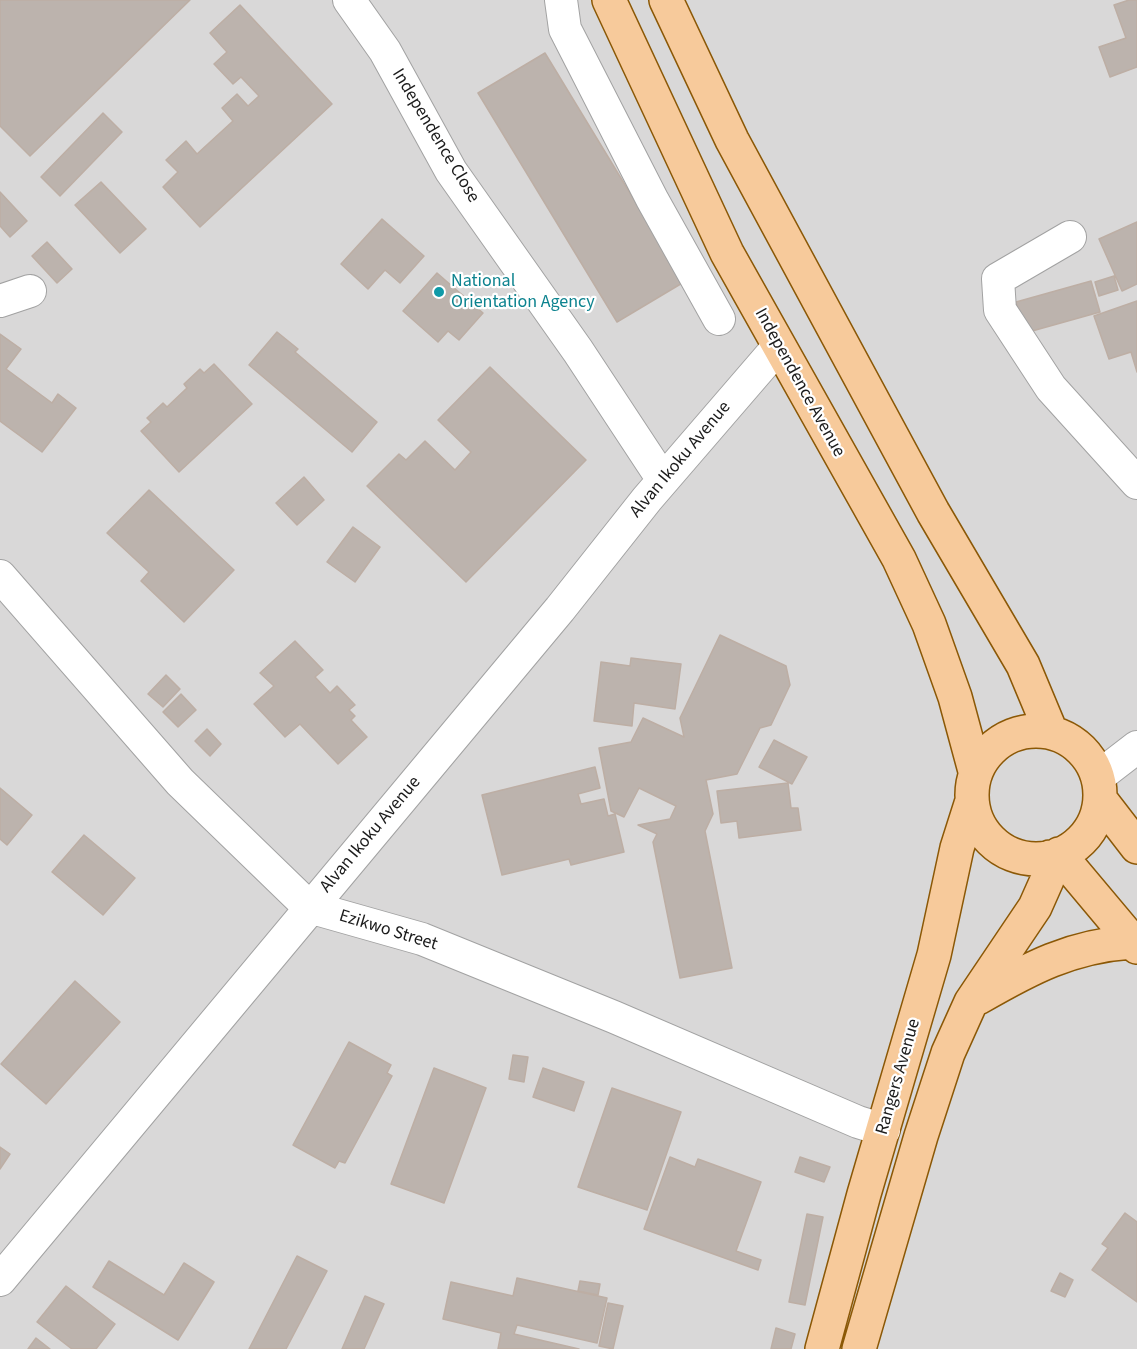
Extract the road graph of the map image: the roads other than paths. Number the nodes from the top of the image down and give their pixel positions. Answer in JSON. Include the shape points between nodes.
{"nodes":[{"id":1,"x":349,"y":0,"type":"edge"},
{"id":2,"x":561,"y":0,"type":"edge"},
{"id":3,"x":609,"y":0,"type":"edge"},
{"id":4,"x":666,"y":0,"type":"edge"},
{"id":5,"x":1070,"y":237,"type":"dead end"},
{"id":6,"x":30,"y":291,"type":"dead end"},
{"id":7,"x":0,"y":300,"type":"edge"},
{"id":8,"x":719,"y":319,"type":"dead end"},
{"id":9,"x":778,"y":347,"type":"junction"},
{"id":10,"x":663,"y":480,"type":"junction"},
{"id":11,"x":1137,"y":482,"type":"edge"},
{"id":12,"x":0,"y":576,"type":"edge"},
{"id":13,"x":1051,"y":732,"type":"junction"},
{"id":14,"x":1137,"y":747,"type":"edge"},
{"id":15,"x":975,"y":771,"type":"junction"},
{"id":16,"x":1099,"y":788,"type":"junction"},
{"id":17,"x":971,"y":804,"type":"junction"},
{"id":18,"x":1137,"y":847,"type":"edge"},
{"id":19,"x":1054,"y":856,"type":"junction"},
{"id":20,"x":309,"y":908,"type":"junction"},
{"id":21,"x":1135,"y":945,"type":"edge"},
{"id":22,"x":971,"y":1002,"type":"junction"},
{"id":23,"x":884,"y":1130,"type":"junction"},
{"id":24,"x":0,"y":1280,"type":"edge"},
{"id":25,"x":822,"y":1349,"type":"edge"},
{"id":26,"x":860,"y":1349,"type":"edge"}],
"edges":[{"from":1,"to":10,"type":"street","name":"Independence Close","via":[[385,51],[451,171]]},
{"from":2,"to":8,"type":"street","via":[[565,29]]},
{"from":3,"to":9,"type":"main road","name":"Independence Avenue","via":[[727,253]]},
{"from":4,"to":13,"type":"main road","via":[[732,140],[933,512],[1023,665]]},
{"from":5,"to":11,"type":"street","via":[[998,279],[1000,310],[1051,388]]},
{"from":6,"to":7,"type":"street"},
{"from":9,"to":10,"type":"street","name":"Alvan Ikoku Avenue"},
{"from":9,"to":15,"type":"main road","name":"Independence Avenue","via":[[919,602],[955,697]]},
{"from":10,"to":20,"type":"street","name":"Alvan Ikoku Avenue","via":[[553,618]]},
{"from":12,"to":20,"type":"street","name":"Ezikwo Street","via":[[180,782]]},
{"from":13,"to":15,"type":"main road","via":[[1028,730],[1006,737],[987,752]]},
{"from":13,"to":16,"type":"main road","via":[[1081,749],[1094,767]]},
{"from":14,"to":16,"type":"street"},
{"from":15,"to":17,"type":"main road"},
{"from":16,"to":18,"type":"main road"},
{"from":16,"to":19,"type":"main road","via":[[1096,816],[1088,833],[1075,846]]},
{"from":17,"to":19,"type":"main road","via":[[990,841],[1008,853],[1028,858]]},
{"from":17,"to":23,"type":"main road","name":"Rangers Avenue","via":[[957,848],[934,955]]},
{"from":19,"to":21,"type":"main road"},
{"from":19,"to":22,"type":"main road","name":"Rangers Avenue","via":[[1035,907]]},
{"from":20,"to":23,"type":"street","name":"Ezikwo Street","via":[[422,939]]},
{"from":20,"to":24,"type":"street","name":"Alvan Ikoku Avenue"},
{"from":21,"to":22,"type":"main road","via":[[1102,944],[1047,960]]},
{"from":22,"to":26,"type":"main road","name":"Rangers Avenue","via":[[948,1053],[921,1136]]},
{"from":23,"to":25,"type":"main road","name":"Rangers Avenue"}]}
